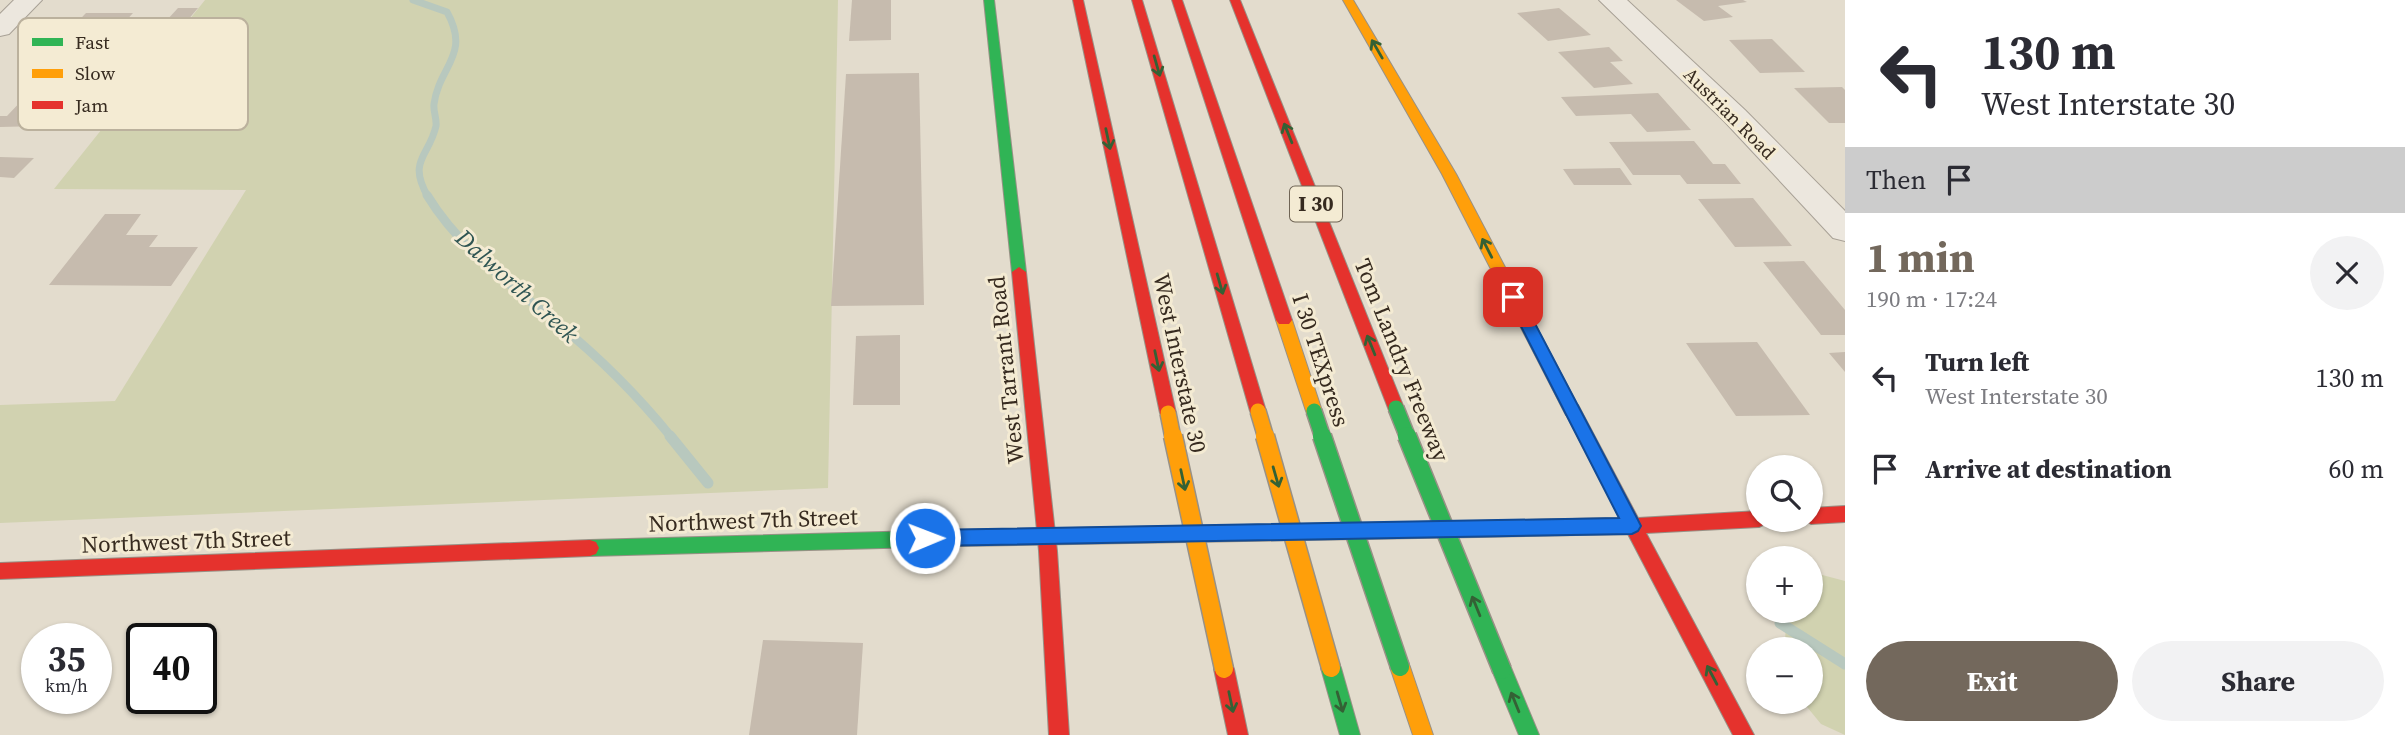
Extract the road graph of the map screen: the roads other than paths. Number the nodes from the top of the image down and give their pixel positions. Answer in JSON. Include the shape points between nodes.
{"nodes":[{"id":1,"x":29,"y":0,"type":"edge"},
{"id":2,"x":989,"y":0,"type":"edge"},
{"id":3,"x":1078,"y":0,"type":"edge"},
{"id":4,"x":1138,"y":0,"type":"edge"},
{"id":5,"x":1177,"y":0,"type":"edge"},
{"id":6,"x":1235,"y":0,"type":"edge"},
{"id":7,"x":1348,"y":0,"type":"edge"},
{"id":8,"x":1612,"y":0,"type":"edge"},
{"id":9,"x":0,"y":29,"type":"edge"},
{"id":10,"x":1845,"y":230,"type":"edge"},
{"id":11,"x":1845,"y":514,"type":"edge"},
{"id":12,"x":1823,"y":515,"type":"edge"},
{"id":13,"x":1746,"y":520,"type":"edge"},
{"id":14,"x":1632,"y":526,"type":"junction"},
{"id":15,"x":1045,"y":535,"type":"junction"},
{"id":16,"x":0,"y":571,"type":"edge"},
{"id":17,"x":1059,"y":735,"type":"edge"},
{"id":18,"x":1238,"y":735,"type":"edge"},
{"id":19,"x":1350,"y":735,"type":"edge"},
{"id":20,"x":1423,"y":735,"type":"edge"},
{"id":21,"x":1529,"y":735,"type":"edge"},
{"id":22,"x":1744,"y":735,"type":"edge"}],
"edges":[{"from":1,"to":9,"type":"street"},
{"from":2,"to":15,"type":"main road","name":"West Tarrant Road"},
{"from":3,"to":18,"type":"main road","name":"West Interstate 30","one_way":true,"bridge":true},
{"from":4,"to":19,"type":"main road","one_way":true,"bridge":true},
{"from":5,"to":20,"type":"main road","name":"I 30 TEXpress","bridge":true},
{"from":21,"to":6,"type":"main road","name":"Tom Landry Freeway","number":"I 30","one_way":true,"bridge":true},
{"from":14,"to":7,"type":"main road","one_way":true,"via":[[1449,174]]},
{"from":8,"to":10,"type":"street","name":"Austrian Road","via":[[1735,116]]},
{"from":11,"to":12,"type":"main road"},
{"from":13,"to":14,"type":"main road","name":"Northwest 7th Street"},
{"from":14,"to":15,"type":"main road","name":"Northwest 7th Street"},
{"from":22,"to":14,"type":"main road","one_way":true},
{"from":15,"to":16,"type":"main road","name":"Northwest 7th Street"},
{"from":15,"to":17,"type":"main road","name":"West Tarrant Road"}]}
